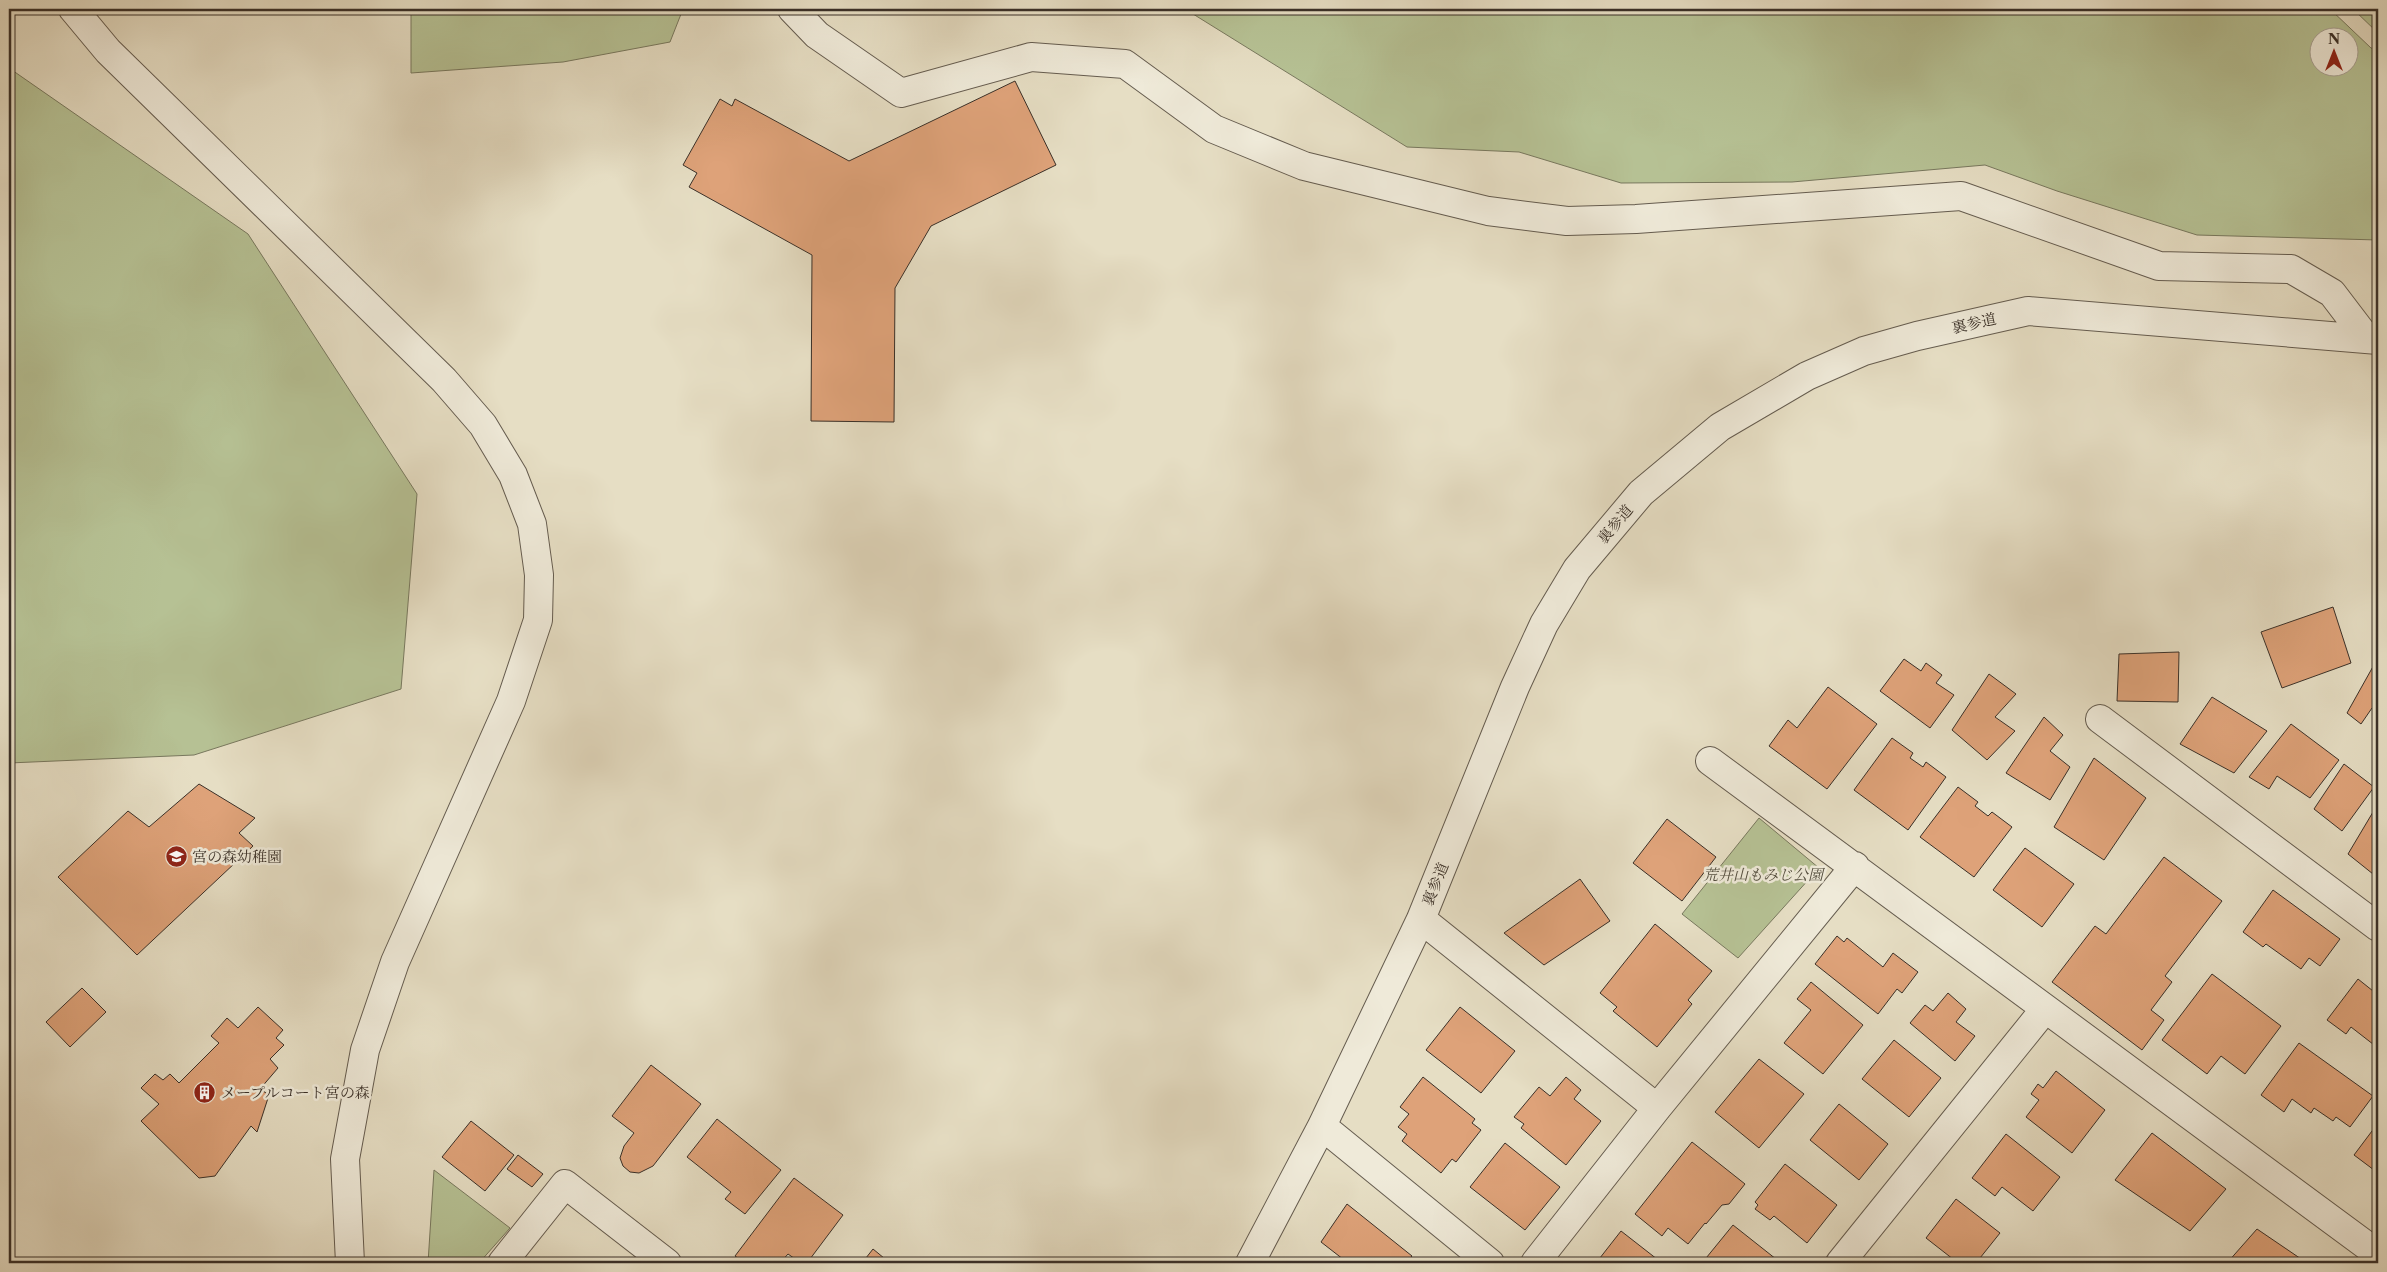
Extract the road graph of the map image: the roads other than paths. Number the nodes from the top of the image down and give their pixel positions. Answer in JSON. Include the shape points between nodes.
{"nodes":[{"id":1,"x":73,"y":9,"type":"edge"},
{"id":2,"x":792,"y":9,"type":"edge"},
{"id":3,"x":2373,"y":340,"type":"edge"},
{"id":4,"x":2100,"y":719,"type":"dead end"},
{"id":5,"x":1710,"y":761,"type":"dead end"},
{"id":6,"x":1855,"y":866,"type":"junction"},
{"id":7,"x":1421,"y":920,"type":"junction"},
{"id":8,"x":2378,"y":927,"type":"edge"},
{"id":9,"x":2045,"y":1009,"type":"junction"},
{"id":10,"x":1657,"y":1108,"type":"junction"},
{"id":11,"x":1322,"y":1126,"type":"junction"},
{"id":12,"x":2378,"y":1254,"type":"edge"},
{"id":13,"x":350,"y":1263,"type":"edge"},
{"id":14,"x":502,"y":1263,"type":"edge"},
{"id":15,"x":667,"y":1263,"type":"edge"},
{"id":16,"x":1250,"y":1263,"type":"edge"},
{"id":17,"x":1490,"y":1263,"type":"edge"},
{"id":18,"x":1535,"y":1263,"type":"edge"},
{"id":19,"x":1840,"y":1263,"type":"edge"}],
"edges":[{"from":1,"to":13,"type":"street","via":[[108,51],[444,380],[483,426],[513,475],[532,524],[539,575],[538,620],[511,701],[395,962],[365,1050],[345,1159]]},
{"from":2,"to":3,"type":"street","via":[[817,34],[901,93],[1031,57],[1125,64],[1214,129],[1304,166],[1488,211],[1567,221],[1961,196],[2159,266],[2291,269],[2332,293]]},
{"from":3,"to":7,"type":"street","name":"裏参道","via":[[2028,311],[1864,351],[1807,376],[1720,427],[1641,493],[1577,569],[1544,624],[1515,687]]},
{"from":4,"to":8,"type":"street"},
{"from":5,"to":6,"type":"street"},
{"from":6,"to":9,"type":"street"},
{"from":6,"to":10,"type":"street"},
{"from":7,"to":10,"type":"street"},
{"from":7,"to":11,"type":"street","name":"裏参道"},
{"from":9,"to":12,"type":"street"},
{"from":9,"to":19,"type":"street"},
{"from":10,"to":18,"type":"street"},
{"from":11,"to":16,"type":"street","name":"裏参道"},
{"from":11,"to":17,"type":"street"},
{"from":14,"to":15,"type":"street","via":[[565,1184]]}]}
